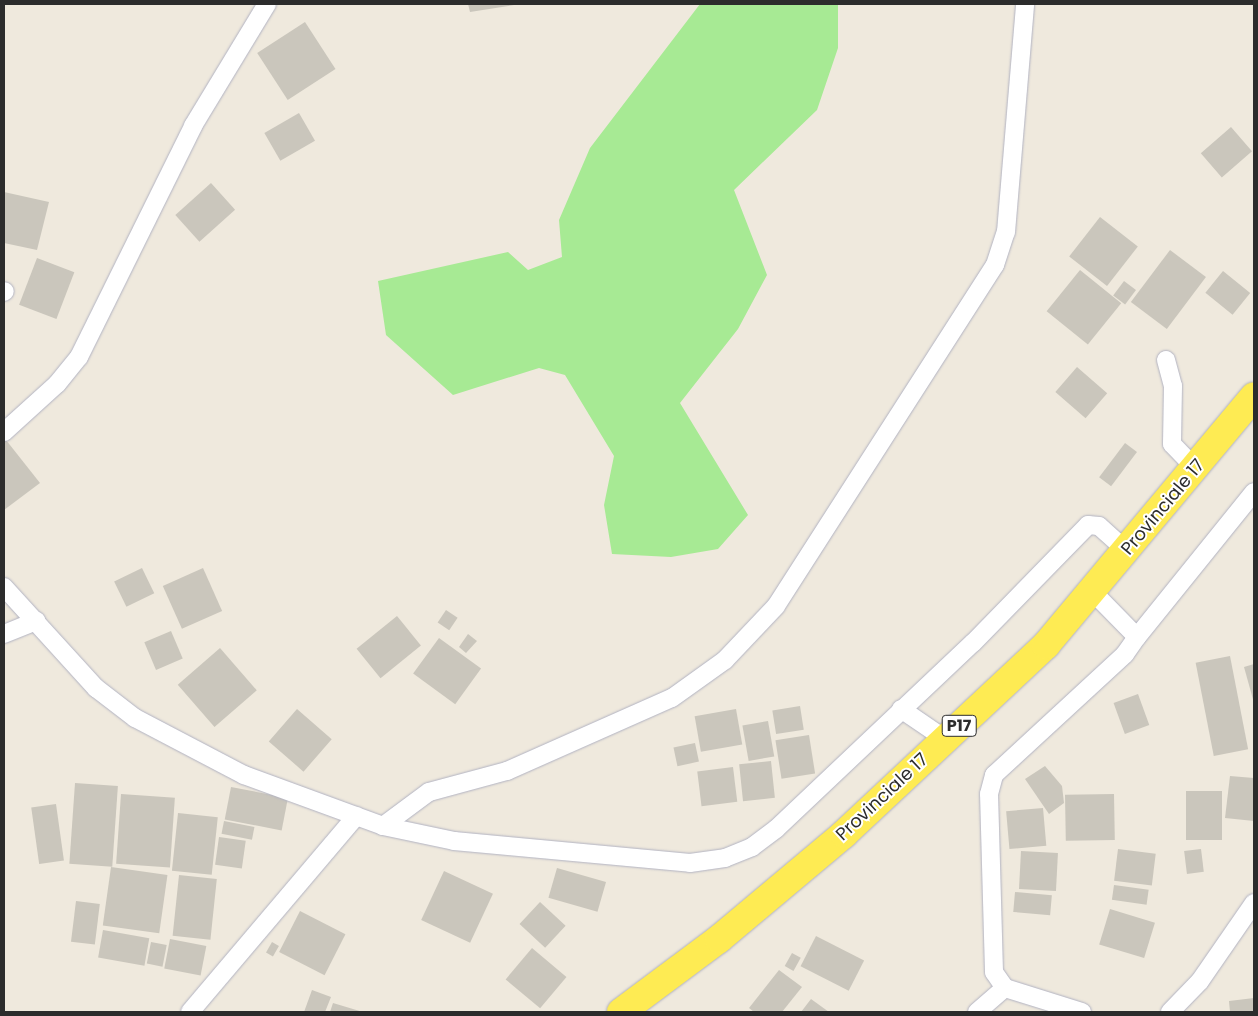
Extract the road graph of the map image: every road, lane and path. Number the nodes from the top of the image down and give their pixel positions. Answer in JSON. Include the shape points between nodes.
{"nodes":[{"id":1,"x":267,"y":4,"type":"edge"},
{"id":2,"x":1025,"y":4,"type":"edge"},
{"id":3,"x":1166,"y":360,"type":"dead end"},
{"id":4,"x":1254,"y":396,"type":"edge"},
{"id":5,"x":4,"y":432,"type":"edge"},
{"id":6,"x":1195,"y":468,"type":"junction"},
{"id":7,"x":1254,"y":492,"type":"edge"},
{"id":8,"x":1127,"y":551,"type":"junction"},
{"id":9,"x":4,"y":587,"type":"edge"},
{"id":10,"x":1091,"y":590,"type":"junction"},
{"id":11,"x":36,"y":621,"type":"junction"},
{"id":12,"x":4,"y":634,"type":"edge"},
{"id":13,"x":1136,"y":637,"type":"junction"},
{"id":14,"x":901,"y":710,"type":"junction"},
{"id":15,"x":945,"y":739,"type":"junction"},
{"id":16,"x":356,"y":816,"type":"junction"},
{"id":17,"x":383,"y":826,"type":"junction"},
{"id":18,"x":1254,"y":903,"type":"edge"},
{"id":19,"x":1005,"y":988,"type":"junction"},
{"id":20,"x":190,"y":1012,"type":"edge"},
{"id":21,"x":621,"y":1012,"type":"edge"},
{"id":22,"x":977,"y":1012,"type":"edge"},
{"id":23,"x":1082,"y":1012,"type":"edge"},
{"id":24,"x":1170,"y":1012,"type":"edge"}],
"edges":[{"from":1,"to":5,"type":"street","via":[[193,126],[79,357],[57,384]]},
{"from":2,"to":17,"type":"street","via":[[1006,232],[995,265],[776,606],[725,660],[672,698],[507,771],[428,792]]},
{"from":3,"to":6,"type":"street","via":[[1172,386],[1172,444]]},
{"from":4,"to":6,"type":"main road","name":"Provinciale 17","number":"P17"},
{"from":6,"to":8,"type":"main road","name":"Provinciale 17","number":"P17"},
{"from":7,"to":13,"type":"street"},
{"from":8,"to":10,"type":"main road","name":"Provinciale 17","number":"P17"},
{"from":8,"to":14,"type":"street","via":[[1099,526],[1088,525],[974,643]]},
{"from":9,"to":11,"type":"street"},
{"from":10,"to":13,"type":"street"},
{"from":10,"to":15,"type":"main road","name":"Provinciale 17","number":"P17","via":[[1046,645]]},
{"from":11,"to":12,"type":"street"},
{"from":11,"to":16,"type":"street","via":[[96,688],[135,718],[244,774]]},
{"from":13,"to":19,"type":"street","via":[[1125,654],[994,775],[989,794],[990,952],[994,972]]},
{"from":14,"to":15,"type":"street"},
{"from":14,"to":17,"type":"street","via":[[776,829],[752,847],[725,858],[690,863],[540,851]]},
{"from":15,"to":21,"type":"main road","name":"Provinciale 17","number":"P17","via":[[822,853],[719,939]]},
{"from":16,"to":17,"type":"street"},
{"from":16,"to":20,"type":"street"},
{"from":18,"to":24,"type":"street","via":[[1200,981]]},
{"from":19,"to":22,"type":"street"},
{"from":19,"to":23,"type":"street"}]}
